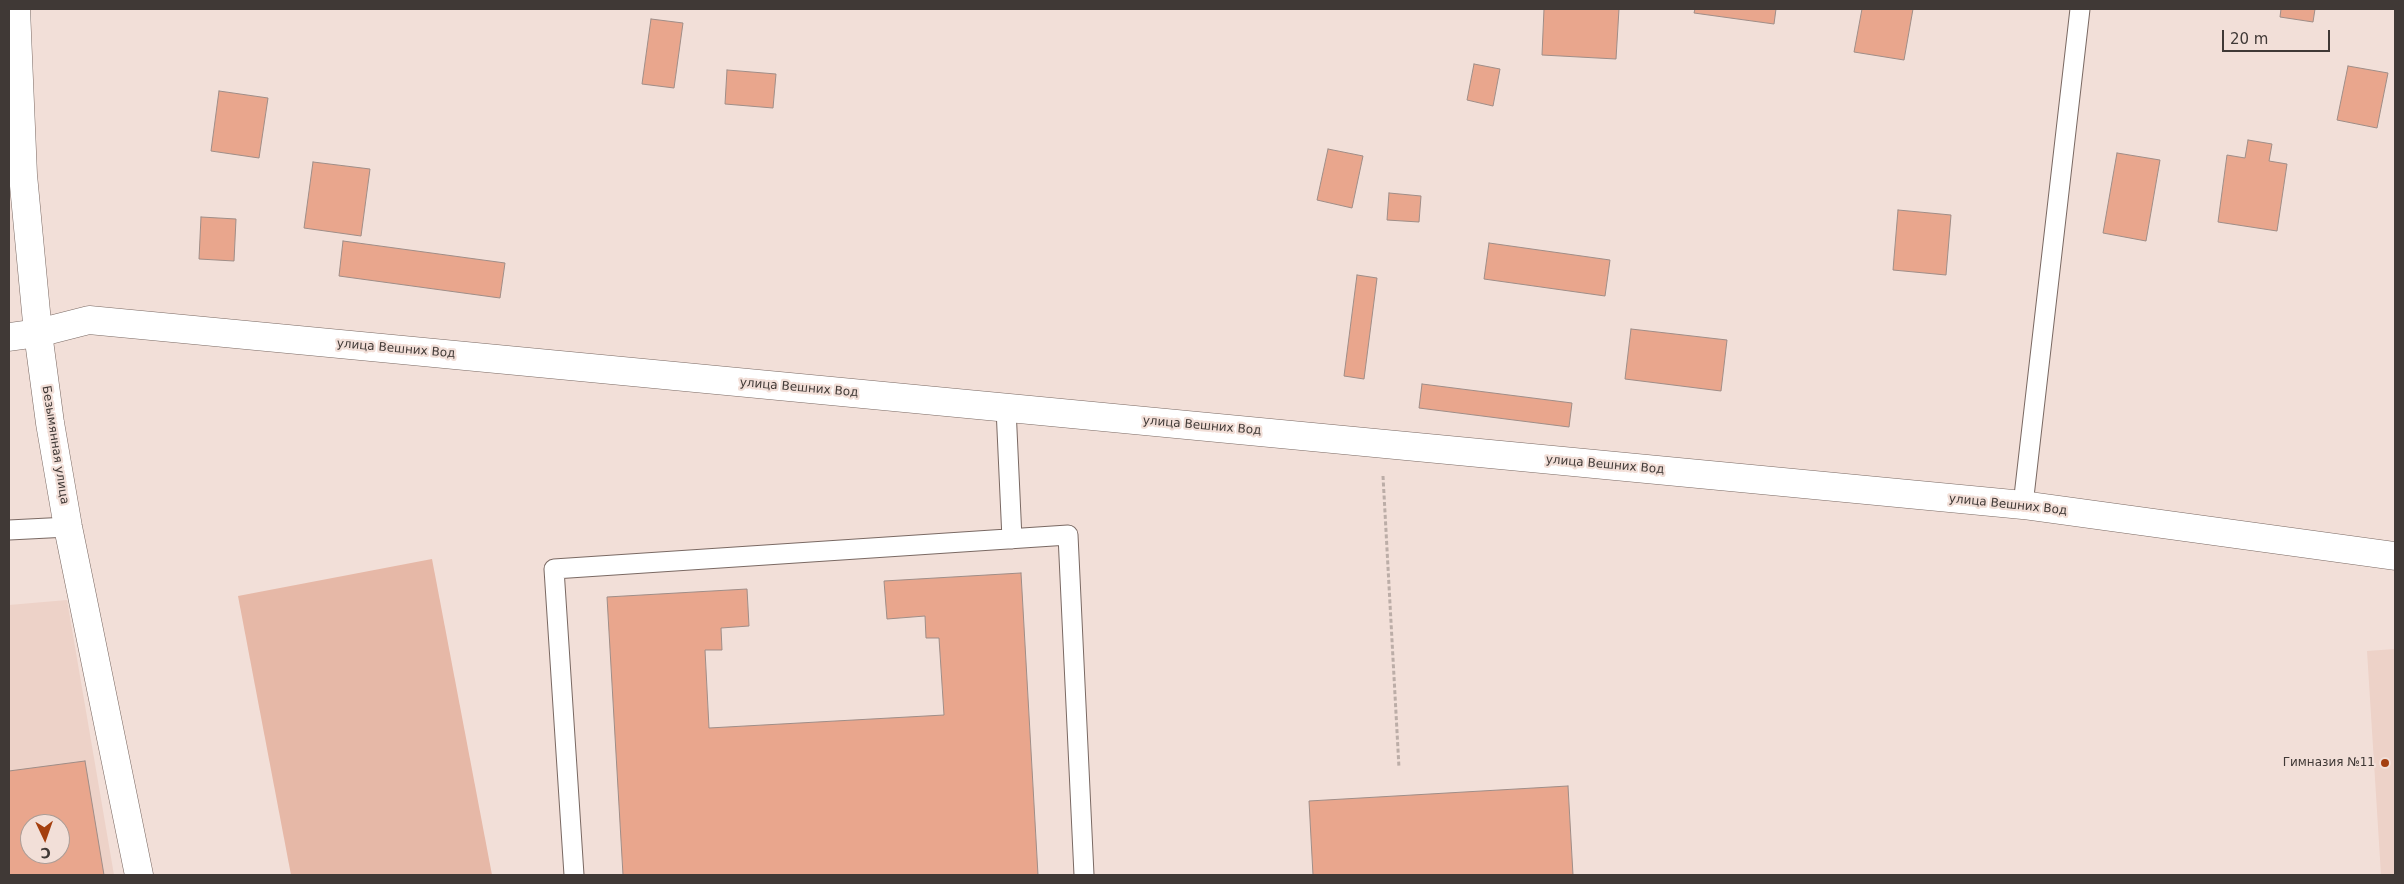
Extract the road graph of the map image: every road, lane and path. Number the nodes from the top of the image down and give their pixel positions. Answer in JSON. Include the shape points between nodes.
{"nodes":[{"id":1,"x":16,"y":9,"type":"edge"},
{"id":2,"x":2080,"y":9,"type":"edge"},
{"id":3,"x":38,"y":332,"type":"junction"},
{"id":4,"x":9,"y":337,"type":"edge"},
{"id":5,"x":1006,"y":408,"type":"junction"},
{"id":6,"x":1382,"y":468,"type":"dead end"},
{"id":7,"x":2023,"y":505,"type":"junction"},
{"id":8,"x":68,"y":527,"type":"junction"},
{"id":9,"x":9,"y":530,"type":"edge"},
{"id":10,"x":1012,"y":539,"type":"junction"},
{"id":11,"x":2395,"y":556,"type":"edge"},
{"id":12,"x":1399,"y":768,"type":"dead end"},
{"id":13,"x":139,"y":875,"type":"edge"},
{"id":14,"x":574,"y":875,"type":"edge"},
{"id":15,"x":1084,"y":875,"type":"edge"}],
"edges":[{"from":1,"to":3,"type":"street","name":"Безымянная улица","via":[[22,175]]},
{"from":2,"to":7,"type":"lane"},
{"from":3,"to":4,"type":"street","name":"улица Вешних Вод"},
{"from":3,"to":5,"type":"street","name":"улица Вешних Вод","via":[[89,320]]},
{"from":3,"to":8,"type":"street","name":"Безымянная улица"},
{"from":5,"to":7,"type":"street","name":"улица Вешних Вод"},
{"from":5,"to":10,"type":"lane"},
{"from":6,"to":12,"type":"path"},
{"from":7,"to":11,"type":"street","name":"улица Вешних Вод"},
{"from":8,"to":9,"type":"lane"},
{"from":8,"to":13,"type":"street","name":"Безымянная улица"},
{"from":10,"to":14,"type":"lane","via":[[554,569]]},
{"from":10,"to":15,"type":"lane","via":[[1068,535]]}]}
